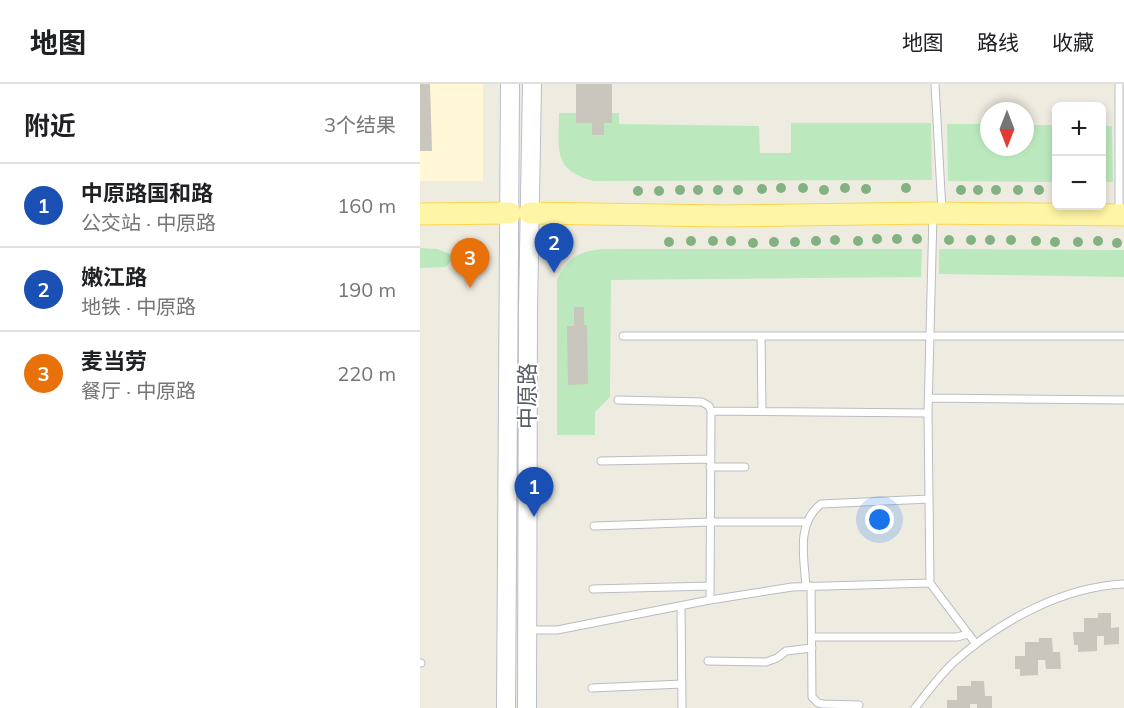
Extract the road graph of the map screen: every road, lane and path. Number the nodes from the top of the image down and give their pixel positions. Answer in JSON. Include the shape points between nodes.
{"nodes":[{"id":1,"x":510,"y":84,"type":"edge"},
{"id":2,"x":532,"y":84,"type":"edge"},
{"id":3,"x":936,"y":84,"type":"edge"},
{"id":4,"x":1119,"y":84,"type":"edge"},
{"id":5,"x":520,"y":213,"type":"junction"},
{"id":6,"x":937,"y":213,"type":"junction"},
{"id":7,"x":420,"y":214,"type":"edge"},
{"id":8,"x":1122,"y":215,"type":"edge"},
{"id":9,"x":623,"y":336,"type":"dead end"},
{"id":10,"x":761,"y":336,"type":"junction"},
{"id":11,"x":931,"y":336,"type":"junction"},
{"id":12,"x":1124,"y":336,"type":"edge"},
{"id":13,"x":930,"y":398,"type":"junction"},
{"id":14,"x":618,"y":400,"type":"dead end"},
{"id":15,"x":1124,"y":400,"type":"edge"},
{"id":16,"x":711,"y":411,"type":"junction"},
{"id":17,"x":762,"y":411,"type":"junction"},
{"id":18,"x":928,"y":412,"type":"junction"},
{"id":19,"x":601,"y":461,"type":"dead end"},
{"id":20,"x":710,"y":463,"type":"junction"},
{"id":21,"x":745,"y":467,"type":"dead end"},
{"id":22,"x":929,"y":499,"type":"junction"},
{"id":23,"x":710,"y":522,"type":"junction"},
{"id":24,"x":806,"y":522,"type":"junction"},
{"id":25,"x":594,"y":526,"type":"dead end"},
{"id":26,"x":930,"y":583,"type":"junction"},
{"id":27,"x":1124,"y":584,"type":"edge"},
{"id":28,"x":710,"y":585,"type":"junction"},
{"id":29,"x":808,"y":586,"type":"junction"},
{"id":30,"x":593,"y":589,"type":"dead end"},
{"id":31,"x":710,"y":600,"type":"junction"},
{"id":32,"x":681,"y":606,"type":"junction"},
{"id":33,"x":526,"y":630,"type":"junction"},
{"id":34,"x":968,"y":634,"type":"junction"},
{"id":35,"x":812,"y":637,"type":"junction"},
{"id":36,"x":976,"y":644,"type":"junction"},
{"id":37,"x":812,"y":648,"type":"junction"},
{"id":38,"x":708,"y":661,"type":"dead end"},
{"id":39,"x":682,"y":684,"type":"junction"},
{"id":40,"x":592,"y":688,"type":"dead end"},
{"id":41,"x":859,"y":705,"type":"dead end"},
{"id":42,"x":506,"y":708,"type":"edge"},
{"id":43,"x":527,"y":708,"type":"edge"},
{"id":44,"x":682,"y":708,"type":"edge"},
{"id":45,"x":915,"y":708,"type":"edge"}],
"edges":[{"from":1,"to":5,"type":"main road","name":"中原路"},
{"from":2,"to":5,"type":"main road","name":"中原路"},
{"from":3,"to":6,"type":"lane"},
{"from":4,"to":8,"type":"lane"},
{"from":5,"to":6,"type":"main road"},
{"from":5,"to":7,"type":"main road"},
{"from":5,"to":33,"type":"main road","name":"中原路"},
{"from":5,"to":42,"type":"main road","name":"中原路"},
{"from":6,"to":8,"type":"main road"},
{"from":6,"to":11,"type":"lane"},
{"from":9,"to":10,"type":"lane"},
{"from":10,"to":11,"type":"lane"},
{"from":10,"to":17,"type":"lane"},
{"from":11,"to":12,"type":"lane"},
{"from":11,"to":13,"type":"lane"},
{"from":13,"to":15,"type":"lane"},
{"from":13,"to":18,"type":"lane"},
{"from":14,"to":16,"type":"lane","via":[[702,402]]},
{"from":16,"to":17,"type":"lane"},
{"from":16,"to":20,"type":"lane"},
{"from":17,"to":18,"type":"lane"},
{"from":18,"to":22,"type":"lane"},
{"from":19,"to":20,"type":"lane"},
{"from":20,"to":21,"type":"lane"},
{"from":20,"to":23,"type":"lane"},
{"from":22,"to":24,"type":"lane","via":[[825,503]]},
{"from":22,"to":26,"type":"lane"},
{"from":23,"to":24,"type":"lane"},
{"from":23,"to":25,"type":"lane"},
{"from":23,"to":28,"type":"lane"},
{"from":24,"to":29,"type":"lane"},
{"from":26,"to":29,"type":"lane"},
{"from":26,"to":34,"type":"lane"},
{"from":27,"to":36,"type":"lane","via":[[1100,585],[1060,598],[1020,616]]},
{"from":28,"to":30,"type":"lane"},
{"from":28,"to":31,"type":"lane"},
{"from":29,"to":31,"type":"lane"},
{"from":29,"to":35,"type":"lane"},
{"from":31,"to":32,"type":"lane"},
{"from":32,"to":33,"type":"lane","via":[[557,630]]},
{"from":32,"to":39,"type":"lane"},
{"from":33,"to":43,"type":"main road","name":"中原路"},
{"from":34,"to":35,"type":"lane"},
{"from":34,"to":36,"type":"lane"},
{"from":35,"to":37,"type":"lane"},
{"from":36,"to":45,"type":"lane"},
{"from":37,"to":38,"type":"lane","via":[[786,651],[766,662]]},
{"from":37,"to":41,"type":"lane","via":[[814,700]]},
{"from":39,"to":40,"type":"lane"},
{"from":39,"to":44,"type":"lane"}]}
